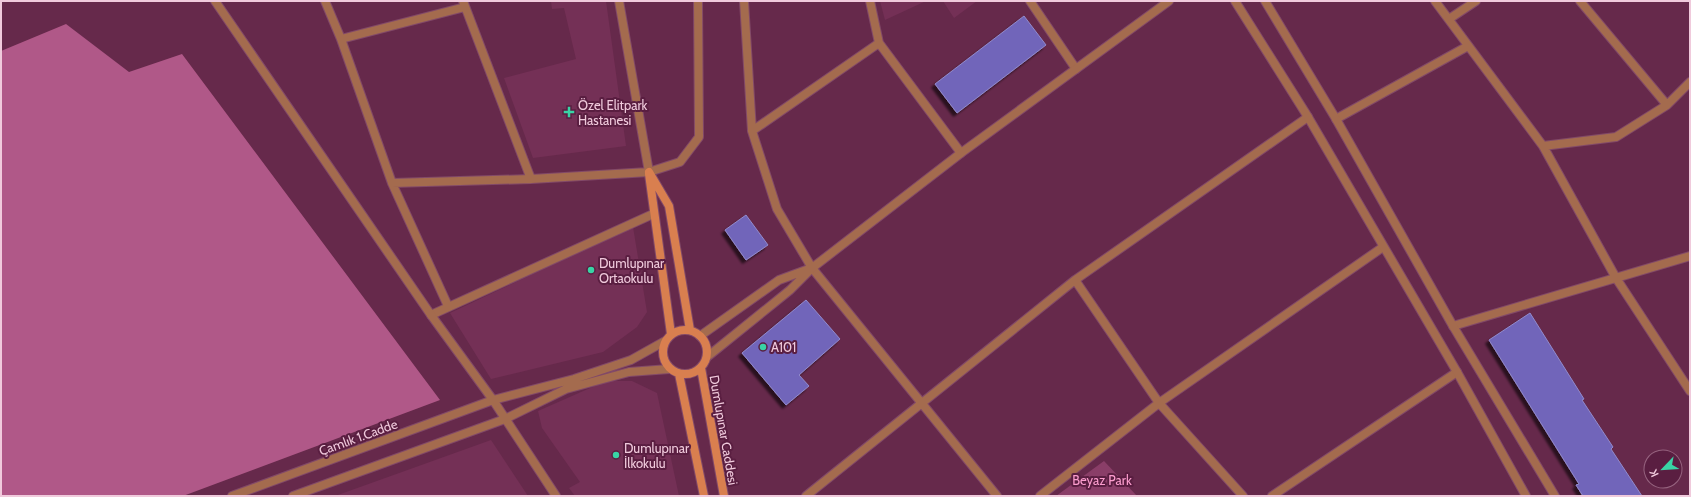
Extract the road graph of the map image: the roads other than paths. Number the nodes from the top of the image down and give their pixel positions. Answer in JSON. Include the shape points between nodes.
{"nodes":[{"id":1,"x":215,"y":1,"type":"edge"},
{"id":2,"x":325,"y":1,"type":"edge"},
{"id":3,"x":619,"y":1,"type":"edge"},
{"id":4,"x":698,"y":1,"type":"edge"},
{"id":5,"x":744,"y":1,"type":"edge"},
{"id":6,"x":870,"y":1,"type":"edge"},
{"id":7,"x":1030,"y":1,"type":"edge"},
{"id":8,"x":1169,"y":1,"type":"edge"},
{"id":9,"x":1235,"y":1,"type":"edge"},
{"id":10,"x":1266,"y":1,"type":"edge"},
{"id":11,"x":1435,"y":1,"type":"edge"},
{"id":12,"x":1476,"y":1,"type":"edge"},
{"id":13,"x":1580,"y":1,"type":"edge"},
{"id":14,"x":464,"y":4,"type":"edge"},
{"id":15,"x":1449,"y":19,"type":"junction"},
{"id":16,"x":341,"y":39,"type":"junction"},
{"id":17,"x":879,"y":44,"type":"junction"},
{"id":18,"x":1468,"y":46,"type":"junction"},
{"id":19,"x":1076,"y":69,"type":"junction"},
{"id":20,"x":1690,"y":82,"type":"edge"},
{"id":21,"x":1667,"y":106,"type":"junction"},
{"id":22,"x":1308,"y":118,"type":"junction"},
{"id":23,"x":1336,"y":119,"type":"junction"},
{"id":24,"x":752,"y":131,"type":"junction"},
{"id":25,"x":1543,"y":146,"type":"junction"},
{"id":26,"x":961,"y":153,"type":"junction"},
{"id":27,"x":649,"y":172,"type":"junction"},
{"id":28,"x":531,"y":179,"type":"junction"},
{"id":29,"x":392,"y":183,"type":"junction"},
{"id":30,"x":653,"y":214,"type":"junction"},
{"id":31,"x":1383,"y":247,"type":"junction"},
{"id":32,"x":1690,"y":256,"type":"edge"},
{"id":33,"x":812,"y":268,"type":"junction"},
{"id":34,"x":1616,"y":278,"type":"junction"},
{"id":35,"x":1076,"y":280,"type":"junction"},
{"id":36,"x":448,"y":306,"type":"junction"},
{"id":37,"x":431,"y":315,"type":"junction"},
{"id":38,"x":1453,"y":326,"type":"junction"},
{"id":39,"x":690,"y":330,"type":"junction"},
{"id":40,"x":671,"y":334,"type":"junction"},
{"id":41,"x":700,"y":336,"type":"junction"},
{"id":42,"x":665,"y":341,"type":"junction"},
{"id":43,"x":707,"y":357,"type":"junction"},
{"id":44,"x":702,"y":368,"type":"junction"},
{"id":45,"x":669,"y":369,"type":"junction"},
{"id":46,"x":1457,"y":372,"type":"junction"},
{"id":47,"x":679,"y":374,"type":"junction"},
{"id":48,"x":1690,"y":391,"type":"edge"},
{"id":49,"x":493,"y":400,"type":"junction"},
{"id":50,"x":1160,"y":403,"type":"junction"},
{"id":51,"x":922,"y":404,"type":"junction"},
{"id":52,"x":505,"y":419,"type":"junction"},
{"id":53,"x":1525,"y":495,"type":"edge"},
{"id":54,"x":232,"y":496,"type":"edge"},
{"id":55,"x":293,"y":496,"type":"edge"},
{"id":56,"x":556,"y":496,"type":"edge"},
{"id":57,"x":704,"y":496,"type":"edge"},
{"id":58,"x":724,"y":496,"type":"edge"},
{"id":59,"x":806,"y":496,"type":"edge"},
{"id":60,"x":997,"y":496,"type":"edge"},
{"id":61,"x":1040,"y":496,"type":"edge"},
{"id":62,"x":1243,"y":496,"type":"edge"},
{"id":63,"x":1272,"y":496,"type":"edge"},
{"id":64,"x":1554,"y":496,"type":"edge"}],
"edges":[{"from":1,"to":37,"type":"street"},
{"from":2,"to":16,"type":"street"},
{"from":3,"to":27,"type":"street"},
{"from":4,"to":27,"type":"street","via":[[699,137],[680,162]]},
{"from":5,"to":24,"type":"street"},
{"from":6,"to":17,"type":"street"},
{"from":7,"to":19,"type":"street"},
{"from":8,"to":19,"type":"street"},
{"from":9,"to":22,"type":"street"},
{"from":10,"to":23,"type":"street"},
{"from":11,"to":15,"type":"street"},
{"from":12,"to":15,"type":"street"},
{"from":13,"to":21,"type":"street"},
{"from":14,"to":16,"type":"street"},
{"from":14,"to":28,"type":"street"},
{"from":15,"to":18,"type":"street"},
{"from":16,"to":29,"type":"street"},
{"from":17,"to":24,"type":"street"},
{"from":17,"to":26,"type":"street"},
{"from":18,"to":23,"type":"street"},
{"from":18,"to":25,"type":"street"},
{"from":19,"to":26,"type":"street"},
{"from":20,"to":21,"type":"street"},
{"from":21,"to":25,"type":"street","via":[[1616,137]]},
{"from":22,"to":31,"type":"street"},
{"from":22,"to":35,"type":"street"},
{"from":23,"to":38,"type":"street"},
{"from":24,"to":33,"type":"street","via":[[777,209]]},
{"from":25,"to":34,"type":"street"},
{"from":26,"to":33,"type":"street"},
{"from":27,"to":28,"type":"street"},
{"from":27,"to":30,"type":"main road"},
{"from":27,"to":39,"type":"main road","via":[[669,206]]},
{"from":28,"to":29,"type":"street"},
{"from":29,"to":36,"type":"street"},
{"from":30,"to":36,"type":"street"},
{"from":30,"to":40,"type":"main road"},
{"from":31,"to":46,"type":"street"},
{"from":31,"to":50,"type":"street"},
{"from":32,"to":34,"type":"street"},
{"from":33,"to":41,"type":"street","via":[[779,280]]},
{"from":33,"to":43,"type":"street","via":[[790,290]]},
{"from":33,"to":51,"type":"street"},
{"from":34,"to":38,"type":"street"},
{"from":34,"to":48,"type":"street"},
{"from":35,"to":50,"type":"street"},
{"from":35,"to":51,"type":"street"},
{"from":36,"to":37,"type":"street"},
{"from":37,"to":49,"type":"street"},
{"from":38,"to":64,"type":"street"},
{"from":39,"to":40,"type":"main road","via":[[680,330]]},
{"from":39,"to":41,"type":"main road"},
{"from":40,"to":42,"type":"main road"},
{"from":41,"to":43,"type":"main road","via":[[707,346]]},
{"from":42,"to":45,"type":"main road","via":[[663,356]]},
{"from":42,"to":49,"type":"street","name":"Çamlık 1.Cadde","via":[[631,360],[574,379]]},
{"from":43,"to":44,"type":"main road"},
{"from":44,"to":47,"type":"main road","via":[[691,374]]},
{"from":44,"to":58,"type":"main road","name":"Dumlupınar Caddesi"},
{"from":45,"to":47,"type":"main road"},
{"from":45,"to":52,"type":"street","via":[[629,372],[566,389]]},
{"from":46,"to":53,"type":"street"},
{"from":46,"to":63,"type":"street"},
{"from":47,"to":57,"type":"main road"},
{"from":49,"to":52,"type":"street"},
{"from":49,"to":54,"type":"street","name":"Çamlık 1.Cadde"},
{"from":50,"to":61,"type":"street"},
{"from":50,"to":62,"type":"street"},
{"from":51,"to":59,"type":"street"},
{"from":51,"to":60,"type":"street"},
{"from":52,"to":55,"type":"street"},
{"from":52,"to":56,"type":"street"}]}
